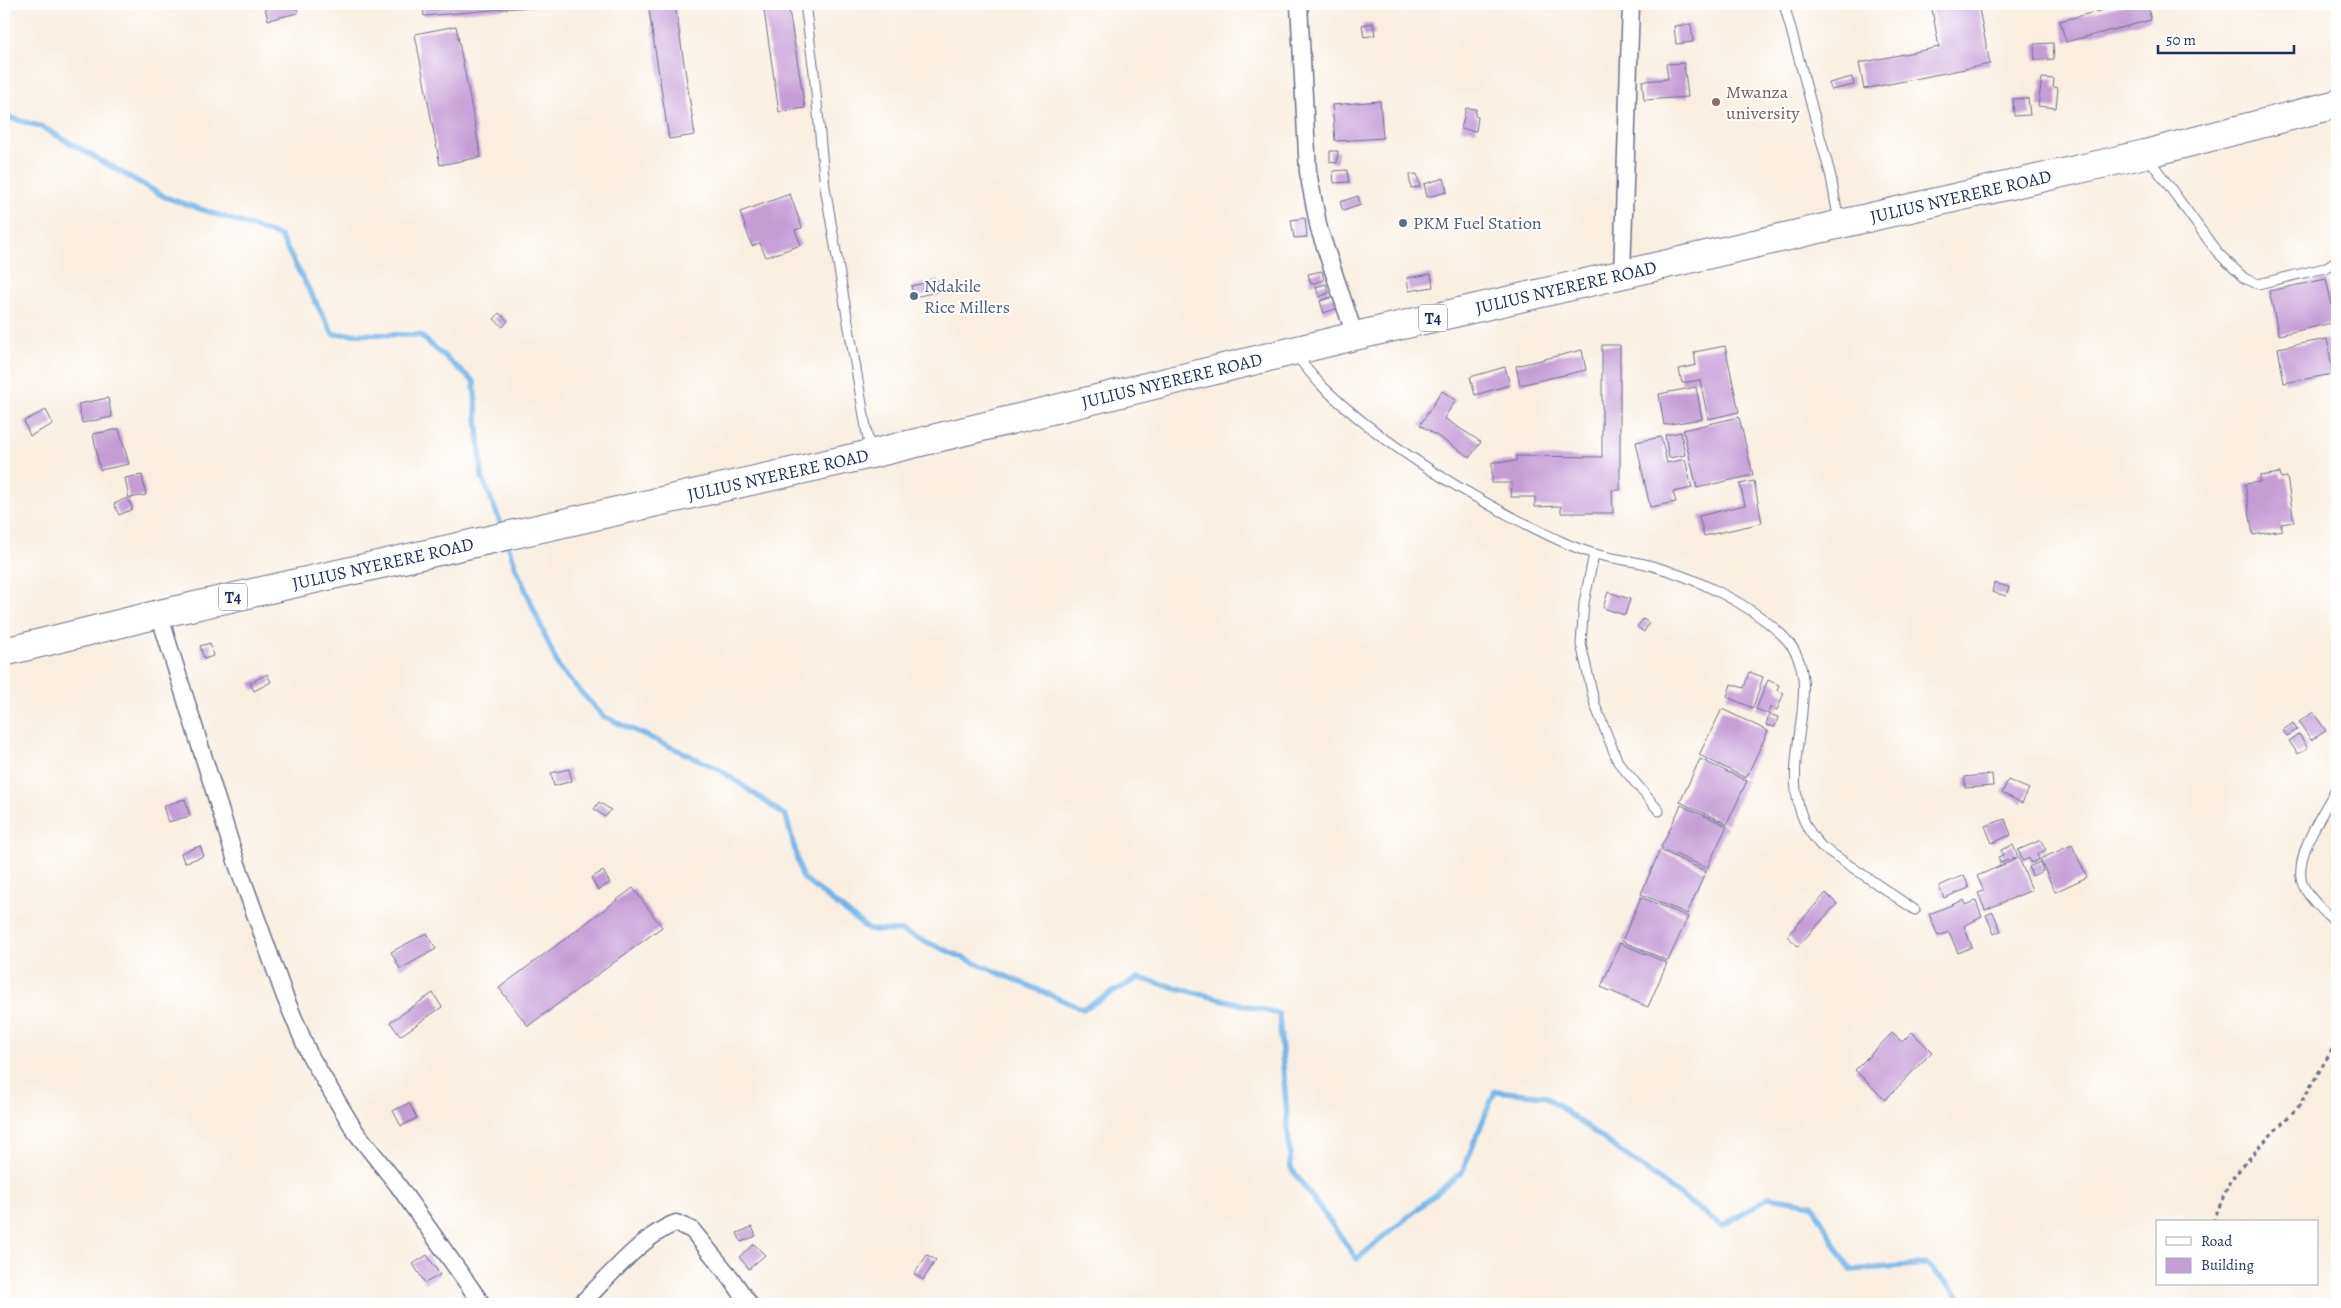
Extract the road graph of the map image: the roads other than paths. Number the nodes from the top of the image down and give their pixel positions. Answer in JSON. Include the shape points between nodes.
{"nodes":[{"id":1,"x":805,"y":4,"type":"edge"},
{"id":2,"x":1299,"y":4,"type":"edge"},
{"id":3,"x":1631,"y":4,"type":"edge"},
{"id":4,"x":1784,"y":4,"type":"edge"},
{"id":5,"x":2337,"y":104,"type":"edge"},
{"id":6,"x":2145,"y":154,"type":"junction"},
{"id":7,"x":1840,"y":224,"type":"junction"},
{"id":8,"x":2337,"y":260,"type":"edge"},
{"id":9,"x":1622,"y":274,"type":"junction"},
{"id":10,"x":1355,"y":336,"type":"junction"},
{"id":11,"x":1293,"y":352,"type":"junction"},
{"id":12,"x":871,"y":454,"type":"junction"},
{"id":13,"x":1594,"y":554,"type":"junction"},
{"id":14,"x":159,"y":614,"type":"junction"},
{"id":15,"x":4,"y":652,"type":"edge"},
{"id":16,"x":2337,"y":788,"type":"edge"},
{"id":17,"x":1659,"y":811,"type":"dead end"},
{"id":18,"x":1915,"y":910,"type":"dead end"},
{"id":19,"x":2337,"y":924,"type":"edge"},
{"id":20,"x":482,"y":1304,"type":"edge"},
{"id":21,"x":581,"y":1304,"type":"edge"},
{"id":22,"x":749,"y":1304,"type":"edge"}],
"edges":[{"from":1,"to":12,"type":"lane","via":[[825,187]]},
{"from":2,"to":10,"type":"street","via":[[1308,172],[1319,229]]},
{"from":3,"to":9,"type":"street"},
{"from":4,"to":7,"type":"lane","via":[[1831,177]]},
{"from":5,"to":6,"type":"highway","name":"JULIUS NYERERE ROAD","number":"T4"},
{"from":6,"to":7,"type":"highway","name":"JULIUS NYERERE ROAD","number":"T4"},
{"from":6,"to":8,"type":"lane","via":[[2217,252],[2244,278],[2258,284],[2325,268]]},
{"from":7,"to":9,"type":"highway","name":"JULIUS NYERERE ROAD","number":"T4"},
{"from":9,"to":10,"type":"highway","name":"JULIUS NYERERE ROAD","number":"T4"},
{"from":10,"to":11,"type":"highway","name":"JULIUS NYERERE ROAD","number":"T4"},
{"from":11,"to":12,"type":"highway","name":"JULIUS NYERERE ROAD","number":"T4"},
{"from":11,"to":13,"type":"lane","via":[[1322,386],[1356,416],[1465,492]]},
{"from":12,"to":14,"type":"highway","name":"JULIUS NYERERE ROAD","number":"T4"},
{"from":13,"to":17,"type":"lane","via":[[1584,603],[1581,644],[1595,704],[1618,762]]},
{"from":13,"to":18,"type":"lane","via":[[1649,565],[1689,578],[1762,618],[1784,637],[1796,656],[1805,688],[1794,775],[1802,819],[1821,846]]},
{"from":14,"to":15,"type":"highway","name":"JULIUS NYERERE ROAD","number":"T4"},
{"from":14,"to":20,"type":"street","via":[[237,864],[309,1054],[355,1132],[397,1184]]},
{"from":16,"to":19,"type":"lane","via":[[2304,850],[2300,870],[2303,886]]},
{"from":21,"to":22,"type":"street","via":[[646,1241],[676,1223],[692,1230]]}]}
